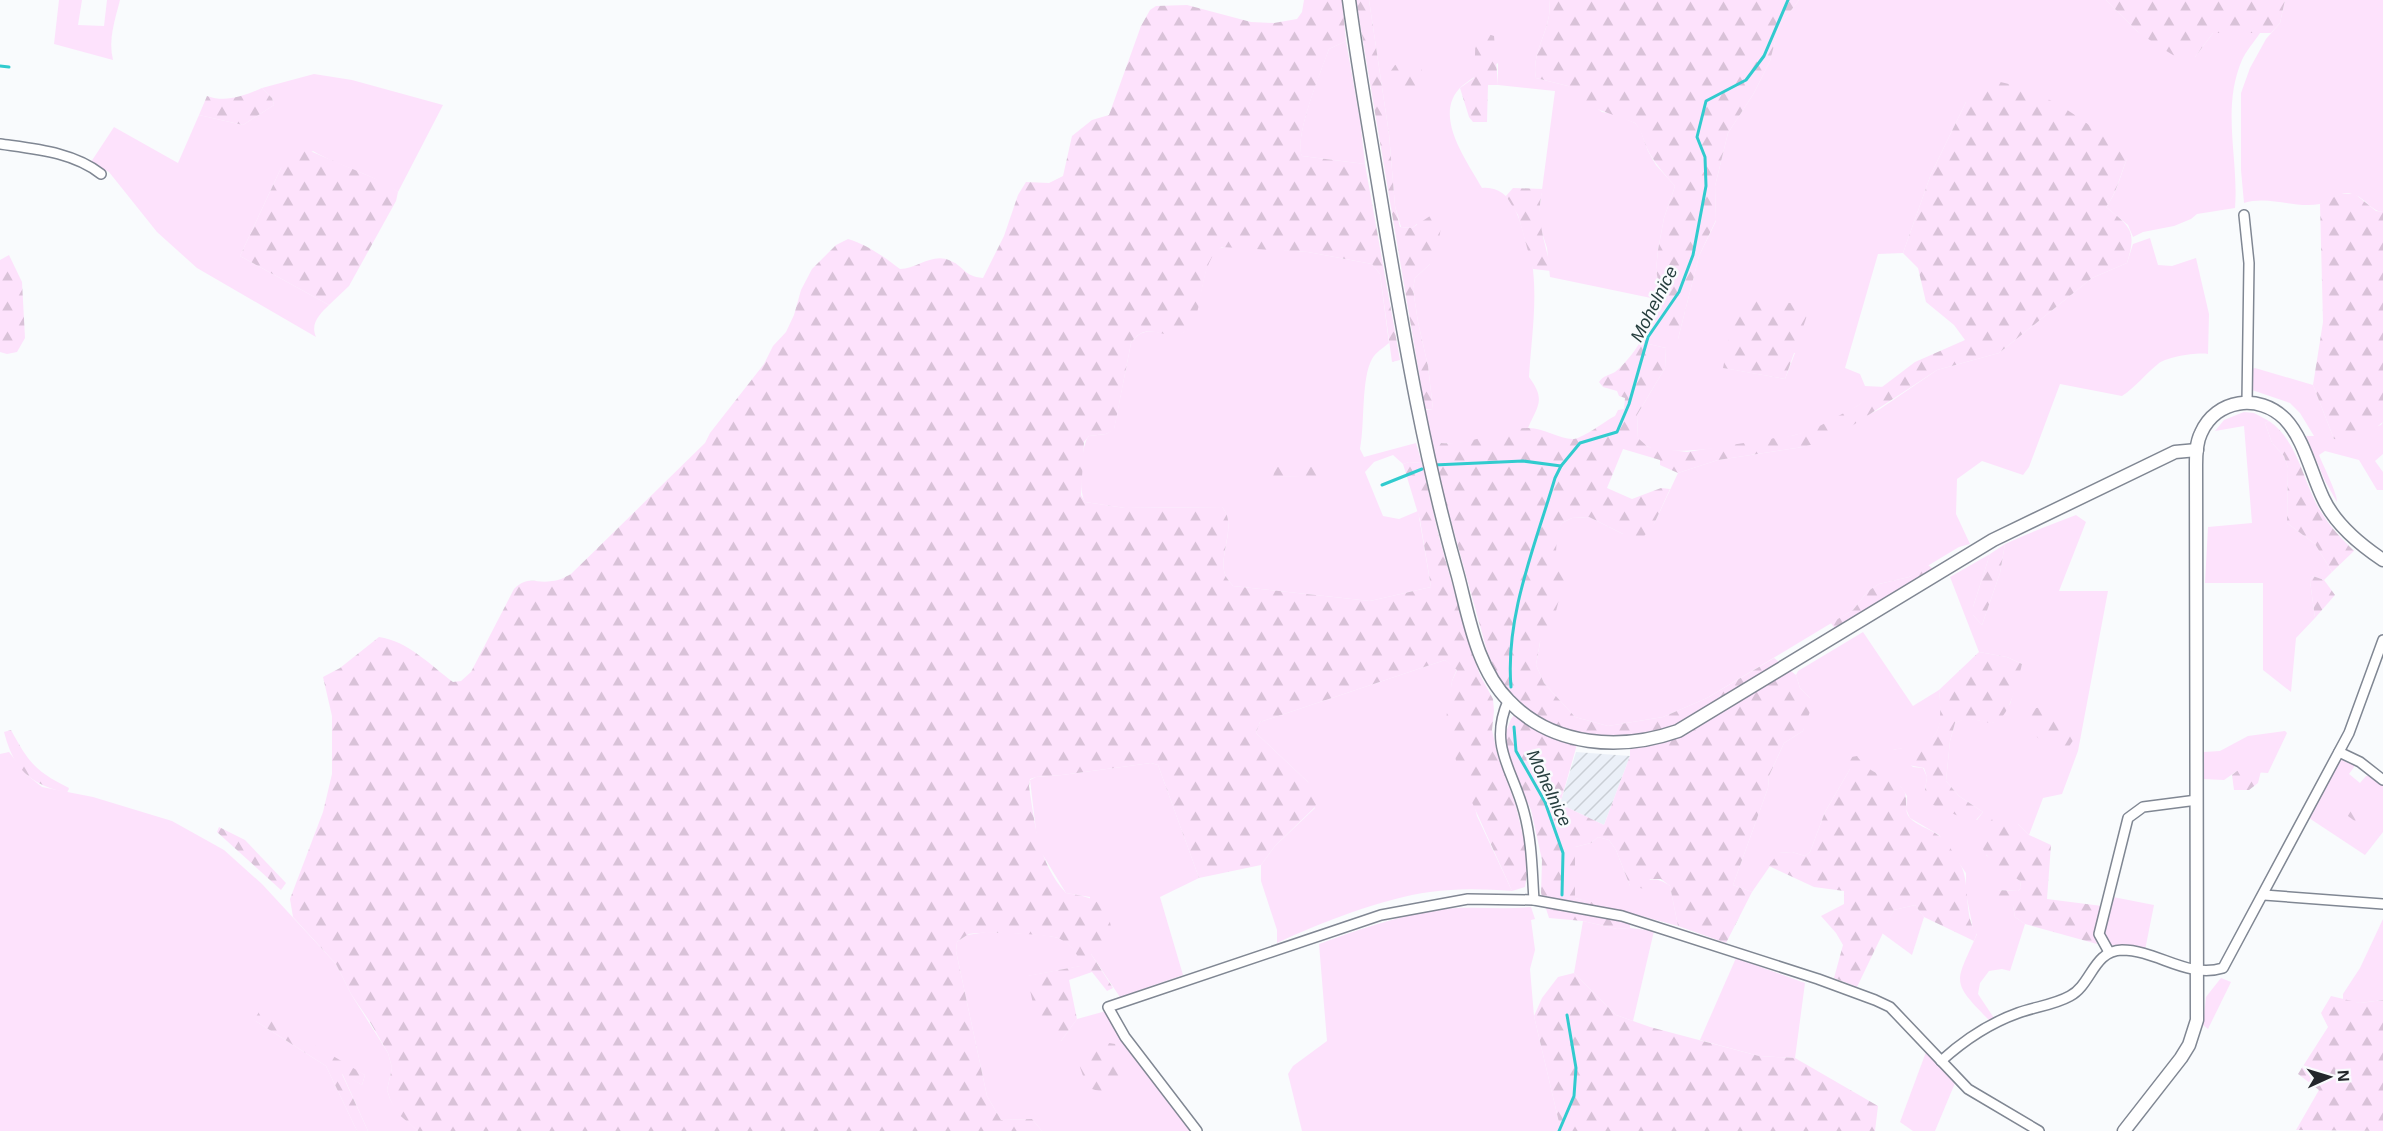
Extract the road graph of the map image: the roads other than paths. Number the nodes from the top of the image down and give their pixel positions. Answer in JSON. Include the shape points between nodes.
{"nodes":[{"id":1,"x":1349,"y":0,"type":"edge"},
{"id":2,"x":0,"y":144,"type":"edge"},
{"id":3,"x":101,"y":174,"type":"dead end"},
{"id":4,"x":2244,"y":215,"type":"dead end"},
{"id":5,"x":2247,"y":402,"type":"junction"},
{"id":6,"x":2197,"y":450,"type":"junction"},
{"id":7,"x":2383,"y":560,"type":"edge"},
{"id":8,"x":2383,"y":640,"type":"edge"},
{"id":9,"x":1508,"y":700,"type":"junction"},
{"id":10,"x":2339,"y":752,"type":"junction"},
{"id":11,"x":2383,"y":780,"type":"edge"},
{"id":12,"x":2197,"y":800,"type":"junction"},
{"id":13,"x":2264,"y":895,"type":"junction"},
{"id":14,"x":1534,"y":900,"type":"junction"},
{"id":15,"x":2383,"y":904,"type":"edge"},
{"id":16,"x":2109,"y":952,"type":"junction"},
{"id":17,"x":2198,"y":971,"type":"junction"},
{"id":18,"x":1941,"y":1061,"type":"junction"},
{"id":19,"x":1197,"y":1131,"type":"edge"},
{"id":20,"x":2039,"y":1131,"type":"edge"},
{"id":21,"x":2124,"y":1131,"type":"edge"}],
"edges":[{"from":1,"to":9,"type":"street","via":[[1409,369],[1438,506],[1475,638],[1493,681]]},
{"from":2,"to":3,"type":"street","via":[[72,157]]},
{"from":4,"to":5,"type":"street","via":[[2249,263]]},
{"from":5,"to":6,"type":"street","via":[[2223,408],[2213,416],[2200,434]]},
{"from":5,"to":7,"type":"street","via":[[2270,408],[2289,424],[2329,509],[2352,536]]},
{"from":6,"to":9,"type":"street","via":[[2175,452],[1993,540],[1671,733],[1631,743],[1588,742],[1558,733],[1523,714]]},
{"from":6,"to":12,"type":"street"},
{"from":8,"to":10,"type":"street"},
{"from":9,"to":14,"type":"street","via":[[1501,716],[1501,749],[1524,812]]},
{"from":10,"to":11,"type":"street"},
{"from":10,"to":13,"type":"street"},
{"from":12,"to":16,"type":"street","via":[[2143,807],[2128,818],[2099,934]]},
{"from":12,"to":17,"type":"street"},
{"from":13,"to":15,"type":"street"},
{"from":13,"to":17,"type":"street","via":[[2223,968]]},
{"from":14,"to":18,"type":"street","via":[[1623,916],[1875,999],[1890,1007]]},
{"from":14,"to":19,"type":"street","via":[[1468,899],[1381,915],[1108,1007],[1125,1037]]},
{"from":16,"to":17,"type":"street","via":[[2140,953]]},
{"from":16,"to":18,"type":"street","via":[[2097,962],[2082,987],[2068,997],[1989,1026]]},
{"from":17,"to":21,"type":"street","via":[[2197,1020],[2189,1045]]},
{"from":18,"to":20,"type":"street","via":[[1968,1089]]}]}
